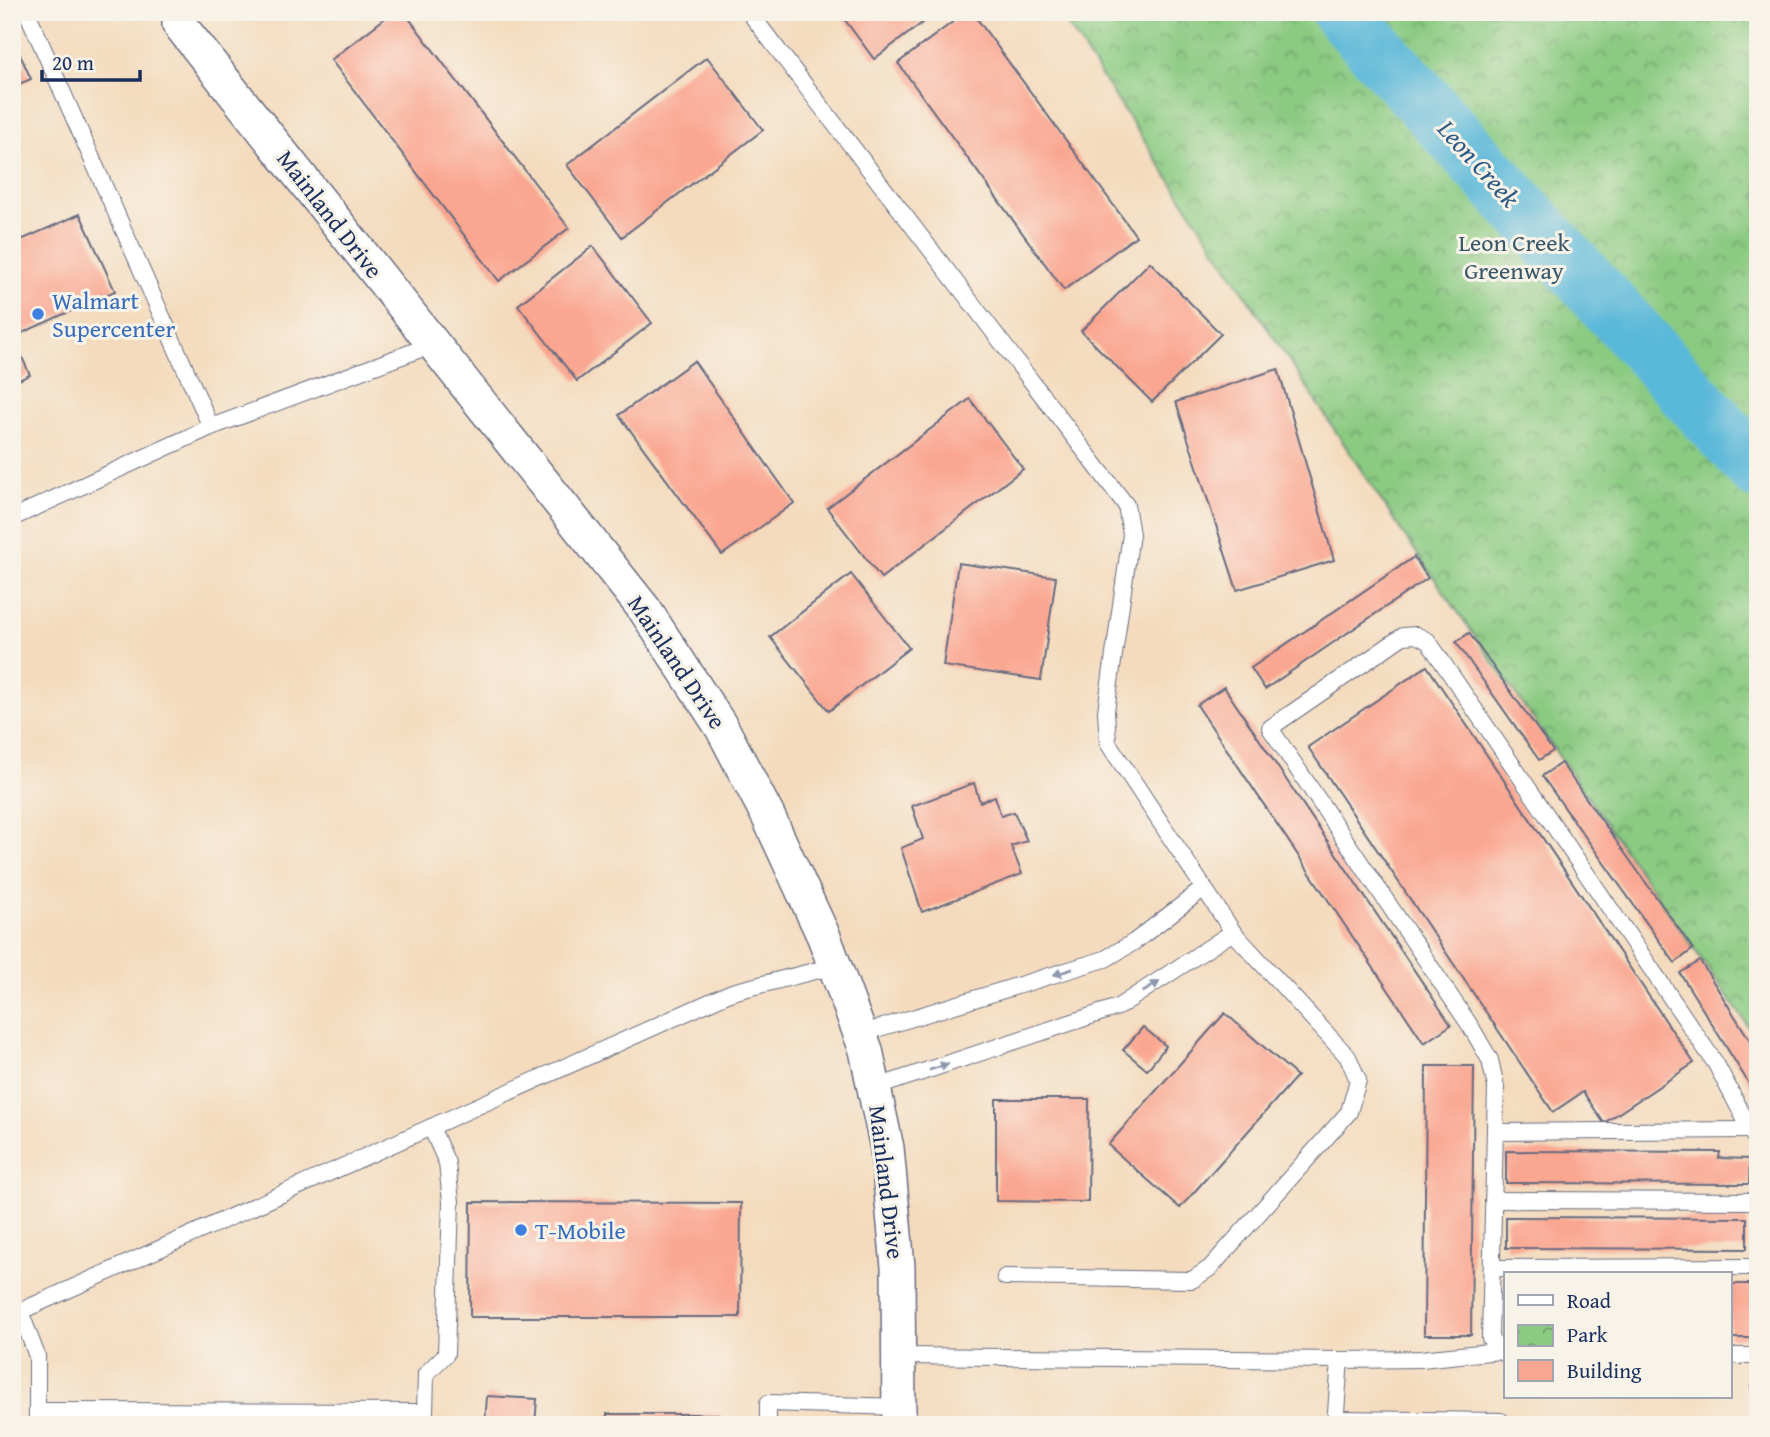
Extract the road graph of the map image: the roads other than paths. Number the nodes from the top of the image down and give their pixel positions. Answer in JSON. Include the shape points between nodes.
{"nodes":[{"id":1,"x":27,"y":12,"type":"edge"},
{"id":2,"x":749,"y":12,"type":"edge"},
{"id":3,"x":177,"y":16,"type":"edge"},
{"id":4,"x":434,"y":344,"type":"junction"},
{"id":5,"x":211,"y":427,"type":"junction"},
{"id":6,"x":12,"y":518,"type":"edge"},
{"id":7,"x":1204,"y":888,"type":"junction"},
{"id":8,"x":1233,"y":932,"type":"junction"},
{"id":9,"x":834,"y":966,"type":"junction"},
{"id":10,"x":860,"y":1034,"type":"junction"},
{"id":11,"x":874,"y":1088,"type":"junction"},
{"id":12,"x":431,"y":1127,"type":"junction"},
{"id":13,"x":1495,"y":1132,"type":"junction"},
{"id":14,"x":1754,"y":1137,"type":"edge"},
{"id":15,"x":1493,"y":1200,"type":"junction"},
{"id":16,"x":1758,"y":1201,"type":"edge"},
{"id":17,"x":1758,"y":1267,"type":"edge"},
{"id":18,"x":1492,"y":1268,"type":"junction"},
{"id":19,"x":1006,"y":1277,"type":"dead end"},
{"id":20,"x":16,"y":1313,"type":"edge"},
{"id":21,"x":1502,"y":1353,"type":"edge"},
{"id":22,"x":899,"y":1356,"type":"junction"},
{"id":23,"x":1732,"y":1356,"type":"edge"},
{"id":24,"x":1758,"y":1356,"type":"edge"},
{"id":25,"x":1340,"y":1360,"type":"junction"},
{"id":26,"x":900,"y":1416,"type":"edge"},
{"id":27,"x":37,"y":1418,"type":"edge"},
{"id":28,"x":359,"y":1422,"type":"edge"},
{"id":29,"x":1335,"y":1422,"type":"edge"},
{"id":30,"x":374,"y":1425,"type":"edge"},
{"id":31,"x":768,"y":1425,"type":"edge"},
{"id":32,"x":1501,"y":1425,"type":"edge"}],
"edges":[{"from":1,"to":5,"type":"lane"},
{"from":2,"to":7,"type":"lane","via":[[1126,505],[1131,534],[1106,711],[1108,743]]},
{"from":3,"to":4,"type":"street","name":"Mainland Drive"},
{"from":4,"to":5,"type":"lane"},
{"from":4,"to":9,"type":"street","name":"Mainland Drive","via":[[645,610],[722,728],[768,816]]},
{"from":5,"to":6,"type":"lane"},
{"from":7,"to":8,"type":"lane"},
{"from":7,"to":10,"type":"lane","one_way":true,"via":[[1135,942],[1105,959]]},
{"from":11,"to":8,"type":"lane","one_way":true,"via":[[1118,1007]]},
{"from":8,"to":19,"type":"lane","via":[[1348,1057],[1358,1080],[1349,1112],[1210,1268],[1192,1280]]},
{"from":9,"to":10,"type":"street","name":"Mainland Drive"},
{"from":9,"to":12,"type":"lane","via":[[732,992]]},
{"from":10,"to":11,"type":"street","name":"Mainland Drive"},
{"from":11,"to":22,"type":"street","name":"Mainland Drive","via":[[887,1148],[898,1267]]},
{"from":12,"to":20,"type":"lane"},
{"from":12,"to":28,"type":"lane","via":[[447,1163],[451,1202],[446,1354],[426,1374],[425,1412]]},
{"from":13,"to":14,"type":"lane"},
{"from":13,"to":14,"type":"lane","via":[[1496,1087],[1490,1060],[1269,729],[1403,636],[1416,635],[1428,641],[1716,1065]]},
{"from":13,"to":15,"type":"lane"},
{"from":15,"to":16,"type":"lane"},
{"from":15,"to":18,"type":"lane"},
{"from":17,"to":18,"type":"lane"},
{"from":18,"to":21,"type":"lane","via":[[1490,1338]]},
{"from":20,"to":27,"type":"lane","via":[[37,1356]]},
{"from":21,"to":25,"type":"lane"},
{"from":22,"to":25,"type":"lane"},
{"from":22,"to":26,"type":"street","name":"Mainland Drive"},
{"from":23,"to":24,"type":"lane"},
{"from":25,"to":29,"type":"lane"},
{"from":26,"to":31,"type":"lane","via":[[768,1404]]},
{"from":27,"to":28,"type":"lane"},
{"from":28,"to":30,"type":"lane"},
{"from":29,"to":32,"type":"lane"}]}
